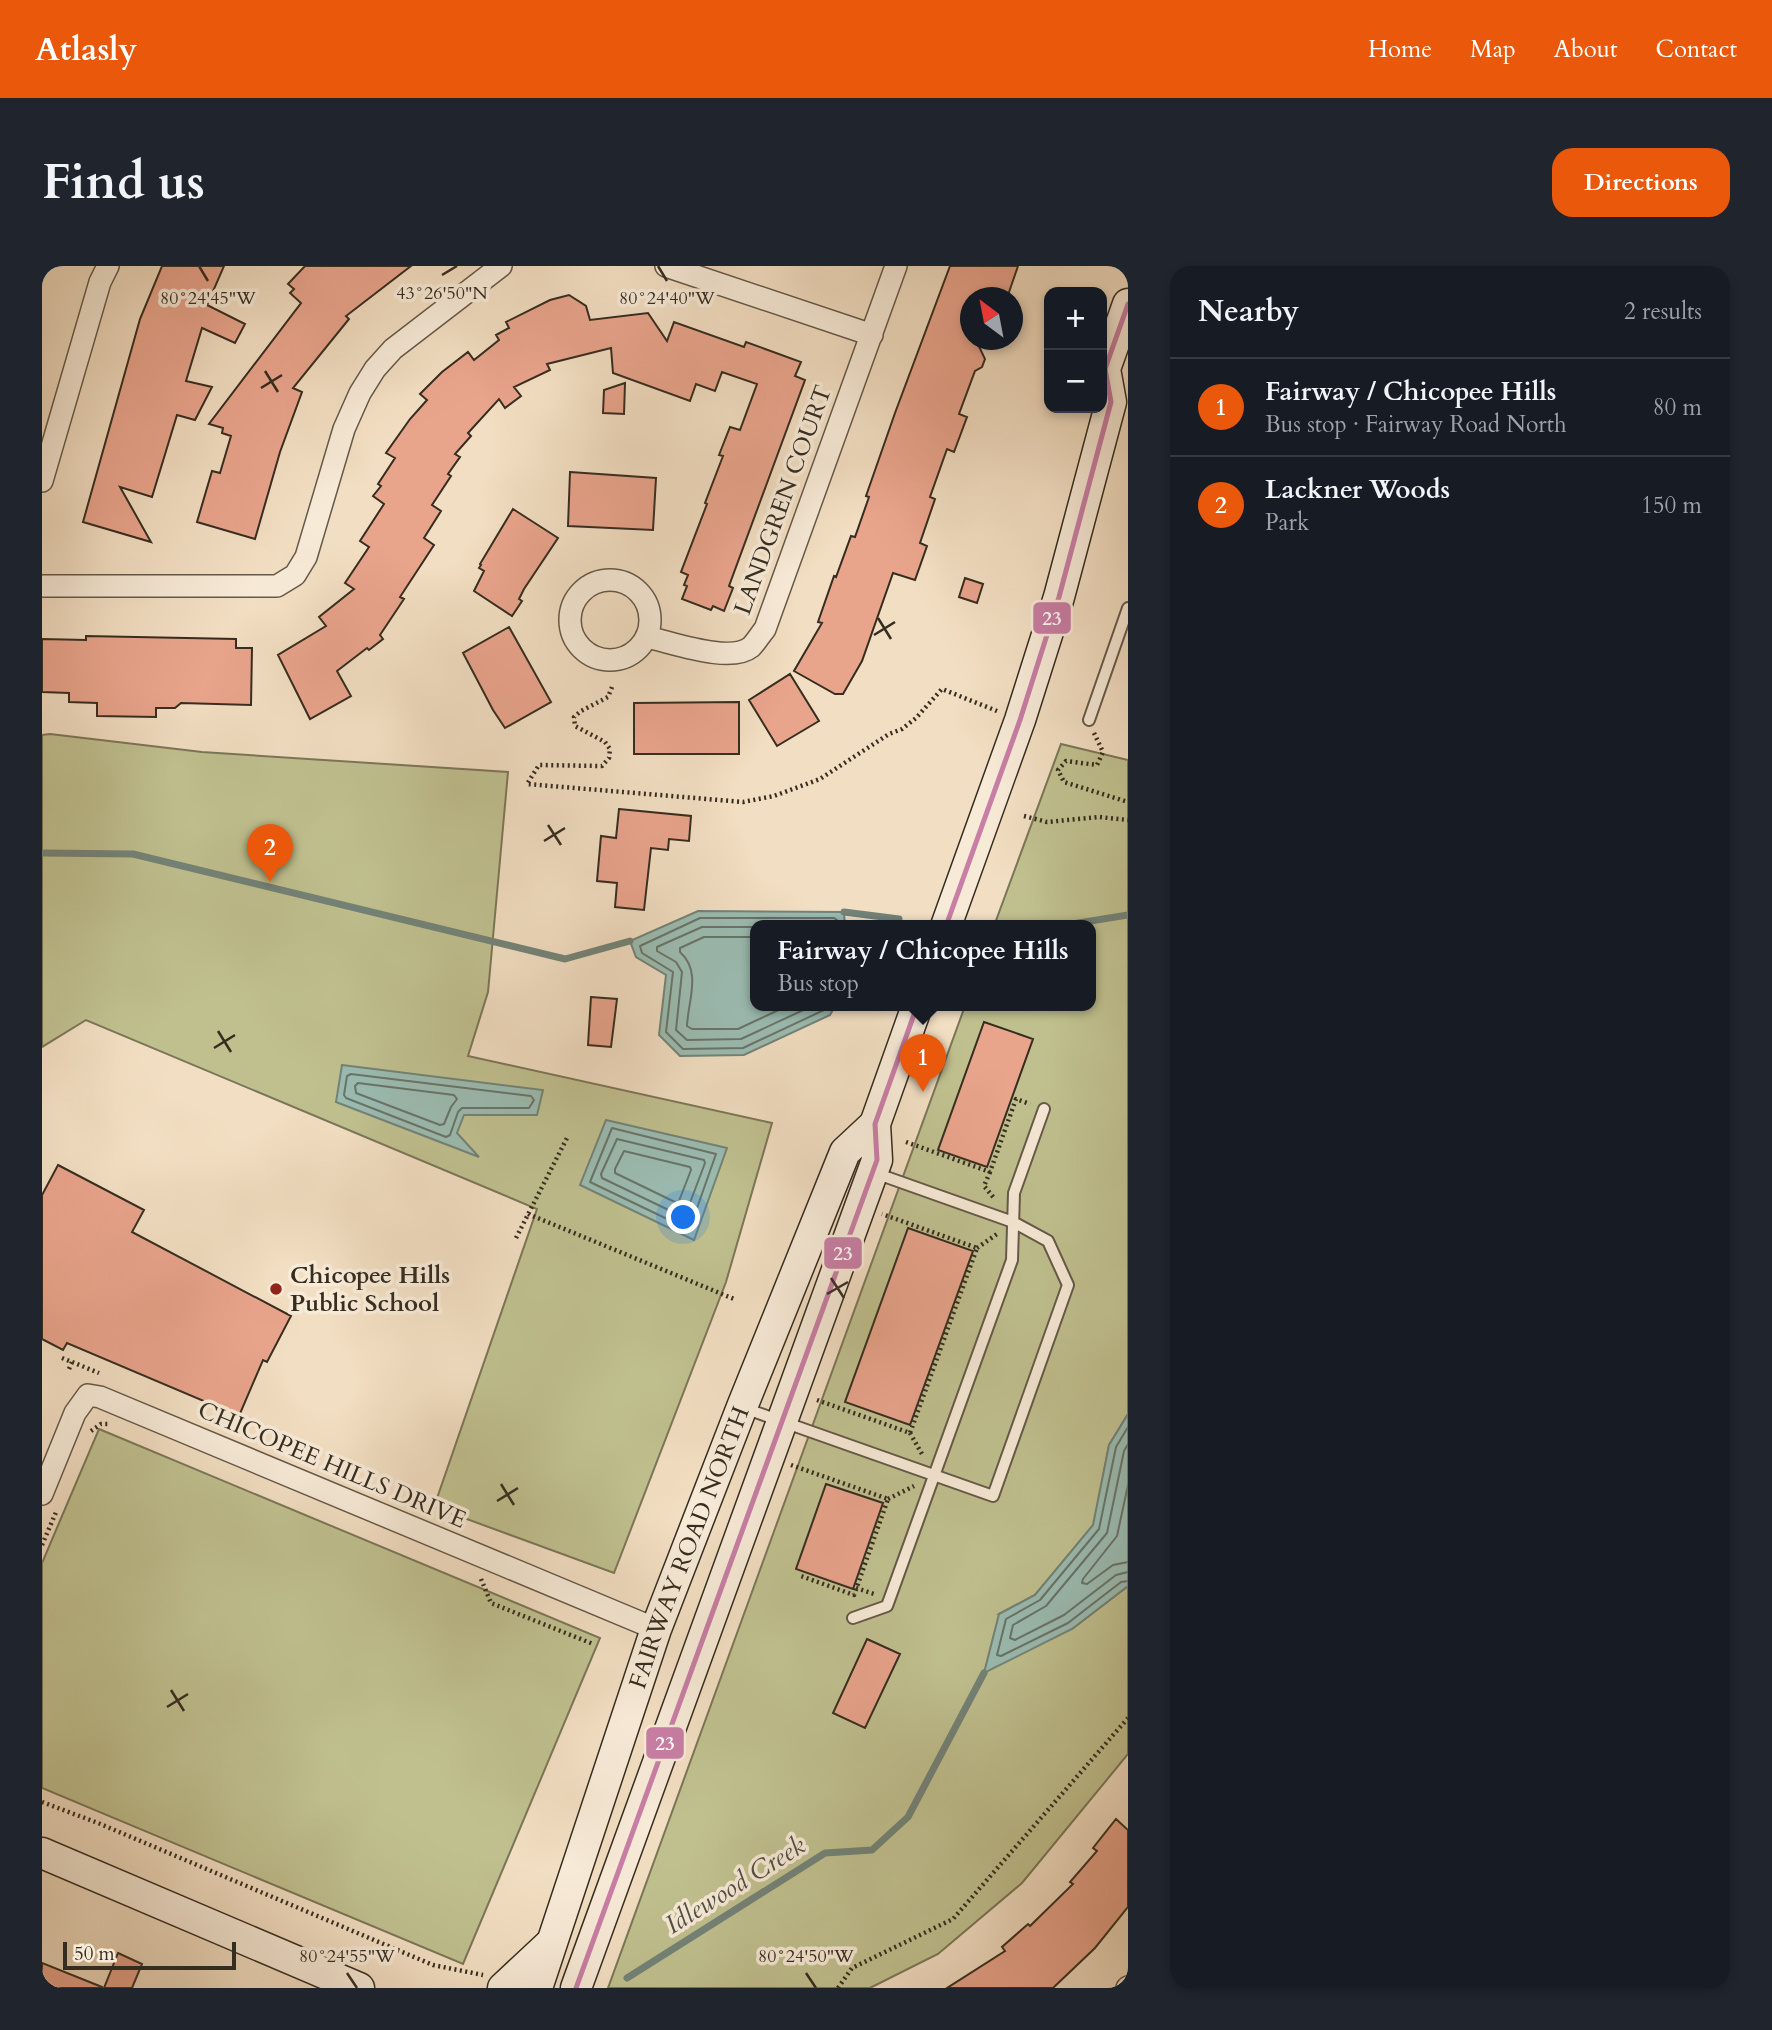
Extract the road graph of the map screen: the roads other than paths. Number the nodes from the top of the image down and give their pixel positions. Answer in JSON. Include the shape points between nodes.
{"nodes":[{"id":1,"x":108,"y":266,"type":"edge"},
{"id":2,"x":500,"y":266,"type":"edge"},
{"id":3,"x":666,"y":266,"type":"edge"},
{"id":4,"x":896,"y":266,"type":"edge"},
{"id":5,"x":1128,"y":304,"type":"edge"},
{"id":6,"x":872,"y":335,"type":"junction"},
{"id":7,"x":1119,"y":397,"type":"edge"},
{"id":8,"x":42,"y":481,"type":"edge"},
{"id":9,"x":42,"y":586,"type":"edge"},
{"id":10,"x":1128,"y":608,"type":"edge"},
{"id":11,"x":646,"y":637,"type":"dead end"},
{"id":12,"x":1089,"y":720,"type":"road end"},
{"id":13,"x":948,"y":920,"type":"edge"},
{"id":14,"x":915,"y":1011,"type":"edge"},
{"id":15,"x":1044,"y":1109,"type":"dead end"},
{"id":16,"x":875,"y":1124,"type":"junction"},
{"id":17,"x":872,"y":1172,"type":"junction"},
{"id":18,"x":1013,"y":1222,"type":"junction"},
{"id":19,"x":742,"y":1407,"type":"junction"},
{"id":20,"x":781,"y":1421,"type":"junction"},
{"id":21,"x":934,"y":1475,"type":"junction"},
{"id":22,"x":50,"y":1501,"type":"edge"},
{"id":23,"x":853,"y":1618,"type":"dead end"},
{"id":24,"x":656,"y":1629,"type":"junction"},
{"id":25,"x":42,"y":1853,"type":"edge"},
{"id":26,"x":552,"y":1942,"type":"junction"},
{"id":27,"x":496,"y":1982,"type":"edge"},
{"id":28,"x":359,"y":1988,"type":"edge"},
{"id":29,"x":537,"y":1988,"type":"edge"},
{"id":30,"x":576,"y":1988,"type":"edge"}],
"edges":[{"from":1,"to":8,"type":"street"},
{"from":2,"to":9,"type":"street","via":[[393,349],[375,369],[344,429],[306,556],[295,575],[277,586]]},
{"from":3,"to":6,"type":"street"},
{"from":4,"to":6,"type":"street","name":"LANDGREN COURT"},
{"from":5,"to":7,"type":"main road","via":[[1105,369]]},
{"from":6,"to":11,"type":"street","name":"LANDGREN COURT","via":[[765,629],[750,648],[732,654]]},
{"from":7,"to":13,"type":"main road","via":[[1020,720]]},
{"from":10,"to":12,"type":"lane"},
{"from":14,"to":16,"type":"main road","name":"FAIRWAY ROAD NORTH"},
{"from":15,"to":18,"type":"lane","via":[[1014,1194]]},
{"from":16,"to":17,"type":"main road","name":"FAIRWAY ROAD NORTH","via":[[877,1160]]},
{"from":16,"to":19,"type":"main road","name":"FAIRWAY ROAD NORTH","via":[[845,1152]]},
{"from":17,"to":18,"type":"lane"},
{"from":17,"to":20,"type":"main road","name":"FAIRWAY ROAD NORTH"},
{"from":18,"to":21,"type":"lane","via":[[1012,1260]]},
{"from":18,"to":21,"type":"lane","via":[[1048,1241],[1068,1285],[993,1496]]},
{"from":19,"to":20,"type":"lane"},
{"from":19,"to":24,"type":"main road","name":"FAIRWAY ROAD NORTH"},
{"from":20,"to":21,"type":"lane"},
{"from":20,"to":30,"type":"main road","name":"FAIRWAY ROAD NORTH"},
{"from":21,"to":23,"type":"lane","via":[[887,1606]]},
{"from":22,"to":24,"type":"street","name":"CHICOPEE HILLS DRIVE","via":[[75,1413],[88,1395],[100,1397]]},
{"from":24,"to":26,"type":"main road","name":"FAIRWAY ROAD NORTH"},
{"from":25,"to":28,"type":"main road"},
{"from":26,"to":27,"type":"main road"},
{"from":26,"to":29,"type":"main road","name":"FAIRWAY ROAD NORTH"}]}
